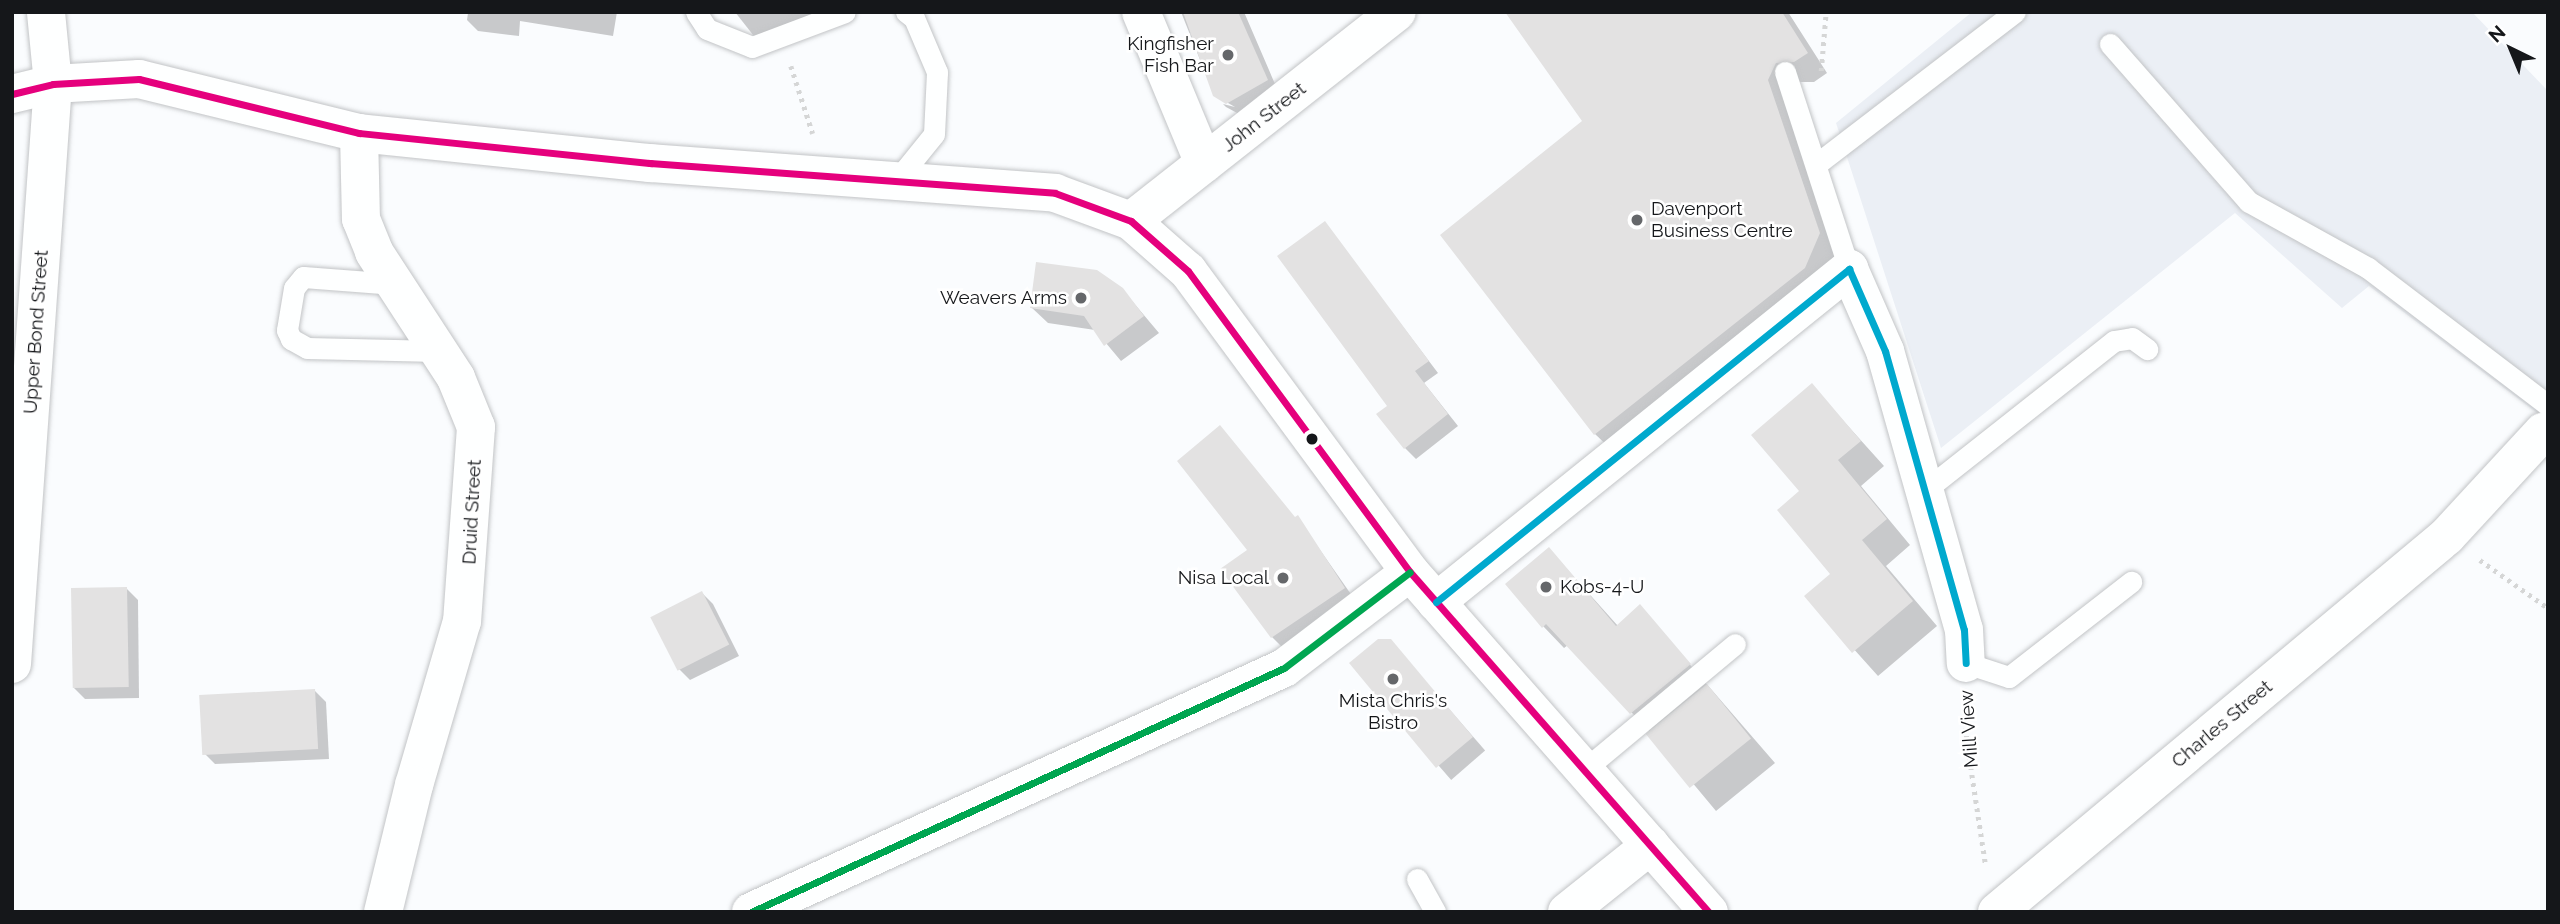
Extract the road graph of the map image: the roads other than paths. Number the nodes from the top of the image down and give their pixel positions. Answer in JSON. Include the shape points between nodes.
{"nodes":[{"id":1,"x":46,"y":12,"type":"edge"},
{"id":2,"x":696,"y":12,"type":"edge"},
{"id":3,"x":845,"y":12,"type":"edge"},
{"id":4,"x":906,"y":12,"type":"edge"},
{"id":5,"x":1141,"y":12,"type":"edge"},
{"id":6,"x":1397,"y":12,"type":"edge"},
{"id":7,"x":2015,"y":12,"type":"edge"},
{"id":8,"x":2110,"y":44,"type":"dead end"},
{"id":9,"x":1785,"y":72,"type":"dead end"},
{"id":10,"x":53,"y":84,"type":"junction"},
{"id":11,"x":12,"y":94,"type":"edge"},
{"id":12,"x":359,"y":133,"type":"junction"},
{"id":13,"x":1204,"y":163,"type":"junction"},
{"id":14,"x":1818,"y":163,"type":"junction"},
{"id":15,"x":896,"y":181,"type":"junction"},
{"id":16,"x":1131,"y":221,"type":"junction"},
{"id":17,"x":1849,"y":269,"type":"junction"},
{"id":18,"x":395,"y":284,"type":"junction"},
{"id":19,"x":2147,"y":349,"type":"dead end"},
{"id":20,"x":438,"y":351,"type":"junction"},
{"id":21,"x":2546,"y":419,"type":"edge"},
{"id":22,"x":1924,"y":491,"type":"junction"},
{"id":23,"x":1410,"y":572,"type":"junction"},
{"id":24,"x":2131,"y":582,"type":"dead end"},
{"id":25,"x":1436,"y":601,"type":"junction"},
{"id":26,"x":1735,"y":644,"type":"dead end"},
{"id":27,"x":1966,"y":663,"type":"joint"},
{"id":28,"x":12,"y":664,"type":"edge"},
{"id":29,"x":1585,"y":769,"type":"junction"},
{"id":30,"x":1651,"y":845,"type":"junction"},
{"id":31,"x":1417,"y":879,"type":"dead end"},
{"id":32,"x":383,"y":912,"type":"edge"},
{"id":33,"x":751,"y":912,"type":"edge"},
{"id":34,"x":1435,"y":912,"type":"edge"},
{"id":35,"x":1567,"y":912,"type":"edge"},
{"id":36,"x":1709,"y":912,"type":"edge"},
{"id":37,"x":1997,"y":912,"type":"edge"}],
"edges":[{"from":1,"to":10,"type":"street","name":"Upper Bond Street"},
{"from":2,"to":3,"type":"lane","via":[[707,29],[752,47]]},
{"from":4,"to":15,"type":"lane","via":[[914,18],[937,72],[934,134]]},
{"from":5,"to":13,"type":"street"},
{"from":6,"to":13,"type":"street","name":"John Street"},
{"from":7,"to":14,"type":"lane"},
{"from":8,"to":21,"type":"lane","via":[[2249,202],[2368,268]]},
{"from":9,"to":14,"type":"lane"},
{"from":10,"to":11,"type":"street"},
{"from":10,"to":12,"type":"street","via":[[139,79]]},
{"from":10,"to":28,"type":"street","name":"Upper Bond Street"},
{"from":12,"to":15,"type":"street","via":[[650,163]]},
{"from":12,"to":18,"type":"street","name":"Druid Street","via":[[361,219],[374,252]]},
{"from":13,"to":16,"type":"street","name":"John Street"},
{"from":14,"to":17,"type":"lane"},
{"from":15,"to":16,"type":"street","via":[[1055,193]]},
{"from":16,"to":23,"type":"street","via":[[1188,271]]},
{"from":17,"to":22,"type":"street","name":"Mill View","via":[[1885,351]]},
{"from":17,"to":25,"type":"street"},
{"from":18,"to":20,"type":"street","name":"Druid Street"},
{"from":18,"to":20,"type":"lane","via":[[303,277],[293,288],[287,330],[291,339],[307,348]]},
{"from":19,"to":22,"type":"lane","via":[[2132,338],[2114,341]]},
{"from":20,"to":32,"type":"street","name":"Druid Street","via":[[456,378],[476,427],[469,577],[452,666],[414,785]]},
{"from":21,"to":37,"type":"street","name":"Charles Street","via":[[2447,536]]},
{"from":22,"to":27,"type":"street","name":"Mill View","via":[[1964,630]]},
{"from":23,"to":25,"type":"street"},
{"from":23,"to":33,"type":"street","via":[[1284,668]]},
{"from":24,"to":27,"type":"lane","via":[[2009,677]]},
{"from":25,"to":29,"type":"street"},
{"from":26,"to":29,"type":"lane"},
{"from":29,"to":30,"type":"street"},
{"from":30,"to":35,"type":"street"},
{"from":30,"to":36,"type":"street"},
{"from":31,"to":34,"type":"lane"}]}
